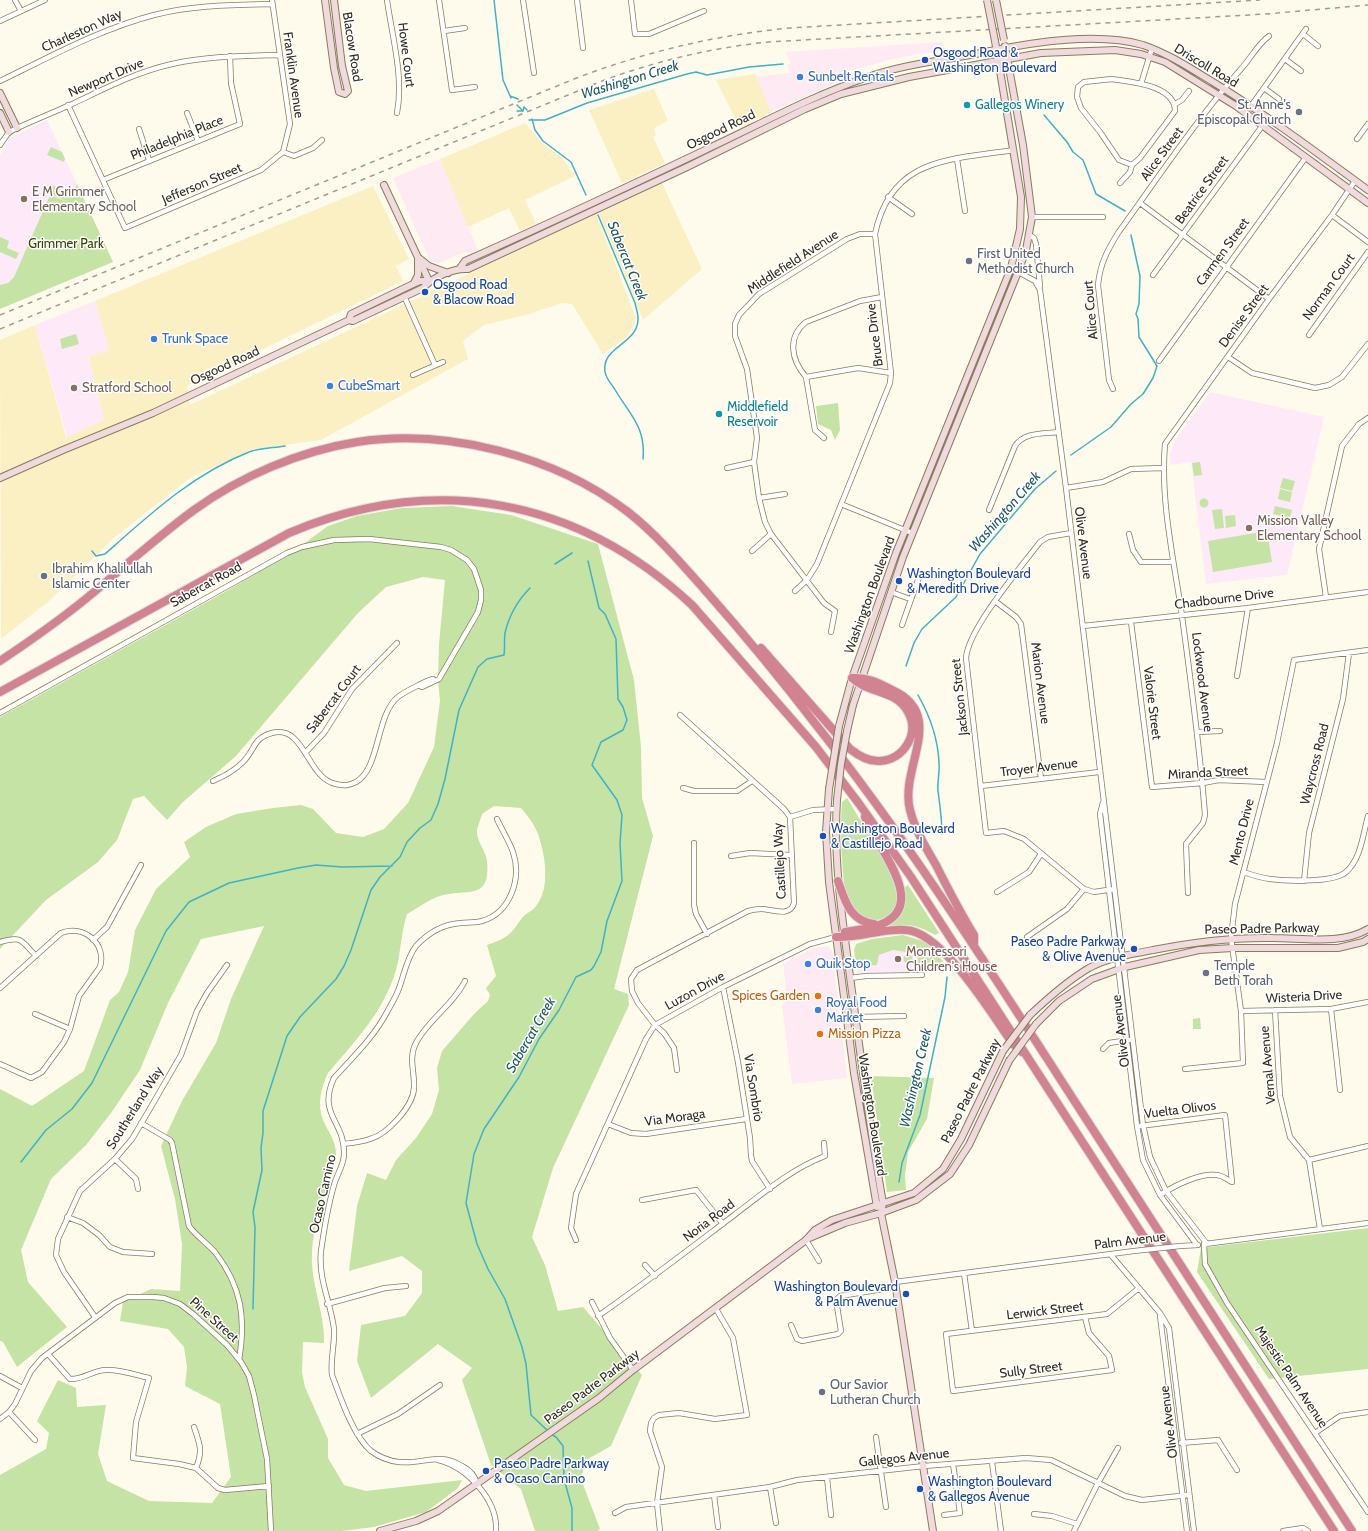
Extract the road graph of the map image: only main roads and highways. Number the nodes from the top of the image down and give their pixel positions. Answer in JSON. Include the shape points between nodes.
{"nodes":[{"id":1,"x":325,"y":0,"type":"edge"},
{"id":2,"x":334,"y":0,"type":"edge"},
{"id":3,"x":987,"y":0,"type":"edge"},
{"id":4,"x":996,"y":0,"type":"edge"},
{"id":5,"x":1006,"y":48,"type":"junction"},
{"id":6,"x":996,"y":50,"type":"junction"},
{"id":7,"x":1008,"y":59,"type":"junction"},
{"id":8,"x":998,"y":60,"type":"junction"},
{"id":9,"x":0,"y":93,"type":"edge"},
{"id":10,"x":0,"y":113,"type":"edge"},
{"id":11,"x":17,"y":128,"type":"road end"},
{"id":12,"x":8,"y":132,"type":"road end"},
{"id":13,"x":384,"y":185,"type":"dead end"},
{"id":14,"x":626,"y":187,"type":"junction"},
{"id":15,"x":1368,"y":190,"type":"edge"},
{"id":16,"x":627,"y":194,"type":"junction"},
{"id":17,"x":593,"y":203,"type":"junction"},
{"id":18,"x":1368,"y":203,"type":"edge"},
{"id":19,"x":596,"y":209,"type":"junction"},
{"id":20,"x":530,"y":232,"type":"junction"},
{"id":21,"x":512,"y":248,"type":"junction"},
{"id":22,"x":418,"y":257,"type":"junction"},
{"id":23,"x":460,"y":268,"type":"junction"},
{"id":24,"x":448,"y":273,"type":"junction"},
{"id":25,"x":429,"y":281,"type":"junction"},
{"id":26,"x":414,"y":283,"type":"junction"},
{"id":27,"x":349,"y":320,"type":"junction"},
{"id":28,"x":0,"y":478,"type":"edge"},
{"id":29,"x":721,"y":608,"type":"junction"},
{"id":30,"x":0,"y":661,"type":"edge"},
{"id":31,"x":852,"y":678,"type":"junction"},
{"id":32,"x":861,"y":682,"type":"junction"},
{"id":33,"x":0,"y":692,"type":"edge"},
{"id":34,"x":860,"y":805,"type":"junction"},
{"id":35,"x":838,"y":881,"type":"junction"},
{"id":36,"x":883,"y":924,"type":"junction"},
{"id":37,"x":1368,"y":929,"type":"edge"},
{"id":38,"x":845,"y":935,"type":"junction"},
{"id":39,"x":836,"y":938,"type":"junction"},
{"id":40,"x":1368,"y":939,"type":"edge"},
{"id":41,"x":974,"y":945,"type":"junction"},
{"id":42,"x":1028,"y":1057,"type":"junction"},
{"id":43,"x":883,"y":1203,"type":"junction"},
{"id":44,"x":875,"y":1205,"type":"junction"},
{"id":45,"x":881,"y":1213,"type":"junction"},
{"id":46,"x":806,"y":1240,"type":"junction"},
{"id":47,"x":380,"y":1531,"type":"edge"},
{"id":48,"x":933,"y":1531,"type":"edge"},
{"id":49,"x":1334,"y":1531,"type":"edge"},
{"id":50,"x":1353,"y":1531,"type":"edge"}],
"edges":[{"from":1,"to":2,"type":"main road","name":"Blacow Road","via":[[334,68],[340,92],[345,94],[348,91],[342,66]]},
{"from":3,"to":6,"type":"main road","name":"Washington Boulevard","bridge":true},
{"from":4,"to":5,"type":"main road","name":"Washington Boulevard","bridge":true},
{"from":5,"to":6,"type":"main road","name":"Osgood Road"},
{"from":5,"to":7,"type":"main road","name":"Washington Boulevard"},
{"from":5,"to":15,"type":"main road","name":"Driscoll Road","via":[[1040,42],[1097,39],[1125,41],[1152,48],[1179,60],[1251,106]]},
{"from":6,"to":8,"type":"main road","name":"Washington Boulevard"},
{"from":6,"to":14,"type":"main road","name":"Osgood Road","via":[[869,76],[803,103]]},
{"from":7,"to":8,"type":"main road","name":"Osgood Road"},
{"from":7,"to":18,"type":"main road","name":"Driscoll Road","via":[[1042,53],[1107,50],[1123,50],[1150,56],[1172,65],[1219,95]]},
{"from":7,"to":32,"type":"main road","name":"Washington Boulevard","via":[[1024,148],[1032,217],[1029,235],[1018,272],[912,533]]},
{"from":8,"to":16,"type":"main road","name":"Osgood Road","via":[[909,77],[841,94]]},
{"from":8,"to":31,"type":"main road","name":"Washington Boulevard","via":[[1020,185],[1019,239],[1011,268],[905,530]]},
{"from":9,"to":11,"type":"main road"},
{"from":10,"to":12,"type":"main road"},
{"from":13,"to":22,"type":"main road"},
{"from":14,"to":16,"type":"main road"},
{"from":14,"to":17,"type":"main road","name":"Osgood Road"},
{"from":16,"to":19,"type":"main road","name":"Osgood Road"},
{"from":17,"to":19,"type":"main road"},
{"from":17,"to":20,"type":"main road","name":"Osgood Road"},
{"from":19,"to":21,"type":"main road","name":"Osgood Road"},
{"from":20,"to":21,"type":"main road","via":[[529,236]]},
{"from":20,"to":23,"type":"main road","name":"Osgood Road","via":[[465,261]]},
{"from":21,"to":23,"type":"main road","name":"Osgood Road","via":[[468,268]]},
{"from":22,"to":24,"type":"main road","via":[[429,266]]},
{"from":22,"to":25,"type":"main road"},
{"from":22,"to":26,"type":"main road"},
{"from":23,"to":24,"type":"main road","name":"Osgood Road"},
{"from":24,"to":25,"type":"main road","name":"Osgood Road"},
{"from":25,"to":26,"type":"main road","name":"Osgood Road"},
{"from":25,"to":27,"type":"main road","name":"Osgood Road","via":[[423,288],[353,321]]},
{"from":26,"to":27,"type":"main road","name":"Osgood Road","via":[[351,314]]},
{"from":27,"to":28,"type":"main road","name":"Osgood Road","via":[[152,413]]},
{"from":29,"to":30,"type":"highway","via":[[656,537],[622,508],[572,479],[516,455],[484,447],[426,440],[377,440],[341,445],[289,460],[220,493],[179,521],[82,602]]},
{"from":29,"to":32,"type":"highway","via":[[772,660],[850,749],[872,760],[893,758],[904,750],[911,737],[912,720],[896,698]]},
{"from":29,"to":41,"type":"highway","via":[[856,775]]},
{"from":31,"to":32,"type":"highway"},
{"from":31,"to":39,"type":"main road","name":"Washington Boulevard","bridge":true,"via":[[839,726],[827,808],[827,856]]},
{"from":32,"to":35,"type":"main road","name":"Washington Boulevard","bridge":true,"via":[[841,764],[836,809]]},
{"from":32,"to":41,"type":"highway","via":[[876,682],[898,692],[912,703],[916,711],[919,719],[919,737],[910,778],[910,809],[923,841],[974,935]]},
{"from":33,"to":34,"type":"highway","via":[[264,546],[313,523],[360,509],[392,503],[430,500],[476,502],[520,509],[571,525],[624,551],[670,585],[711,625],[816,747]]},
{"from":34,"to":36,"type":"highway","via":[[902,890],[900,906]]},
{"from":34,"to":42,"type":"highway","via":[[911,877]]},
{"from":35,"to":36,"type":"highway","via":[[848,909],[853,915],[868,924]]},
{"from":35,"to":38,"type":"main road","name":"Washington Boulevard"},
{"from":36,"to":38,"type":"highway"},
{"from":37,"to":43,"type":"main road","name":"Paseo Padre Parkway","bridge":true,"via":[[1337,939],[1232,938],[1197,942],[1123,956],[1084,972],[1055,991],[1030,1015],[1003,1051],[961,1139],[943,1169],[914,1193]]},
{"from":38,"to":39,"type":"highway"},
{"from":38,"to":42,"type":"highway","via":[[903,930],[925,936],[938,945],[953,962],[1013,1044]]},
{"from":38,"to":43,"type":"main road","name":"Washington Boulevard","via":[[870,1132]]},
{"from":39,"to":44,"type":"main road","name":"Washington Boulevard"},
{"from":40,"to":45,"type":"main road","name":"Paseo Padre Parkway","bridge":true,"via":[[1338,948],[1199,950],[1125,967],[1092,979],[1059,1001],[1036,1024],[1009,1061],[969,1145],[950,1174],[916,1200]]},
{"from":41,"to":50,"type":"highway"},
{"from":42,"to":49,"type":"highway"},
{"from":43,"to":44,"type":"main road","name":"Paseo Padre Parkway"},
{"from":43,"to":45,"type":"main road","name":"Washington Boulevard"},
{"from":44,"to":45,"type":"main road","name":"Washington Boulevard"},
{"from":44,"to":46,"type":"main road","name":"Paseo Padre Parkway","via":[[832,1220],[815,1230]]},
{"from":45,"to":46,"type":"main road","name":"Paseo Padre Parkway","via":[[845,1223]]},
{"from":45,"to":48,"type":"main road","name":"Washington Boulevard","via":[[896,1284]]},
{"from":46,"to":47,"type":"main road","name":"Paseo Padre Parkway","via":[[599,1398],[438,1511],[416,1521]]}]}
